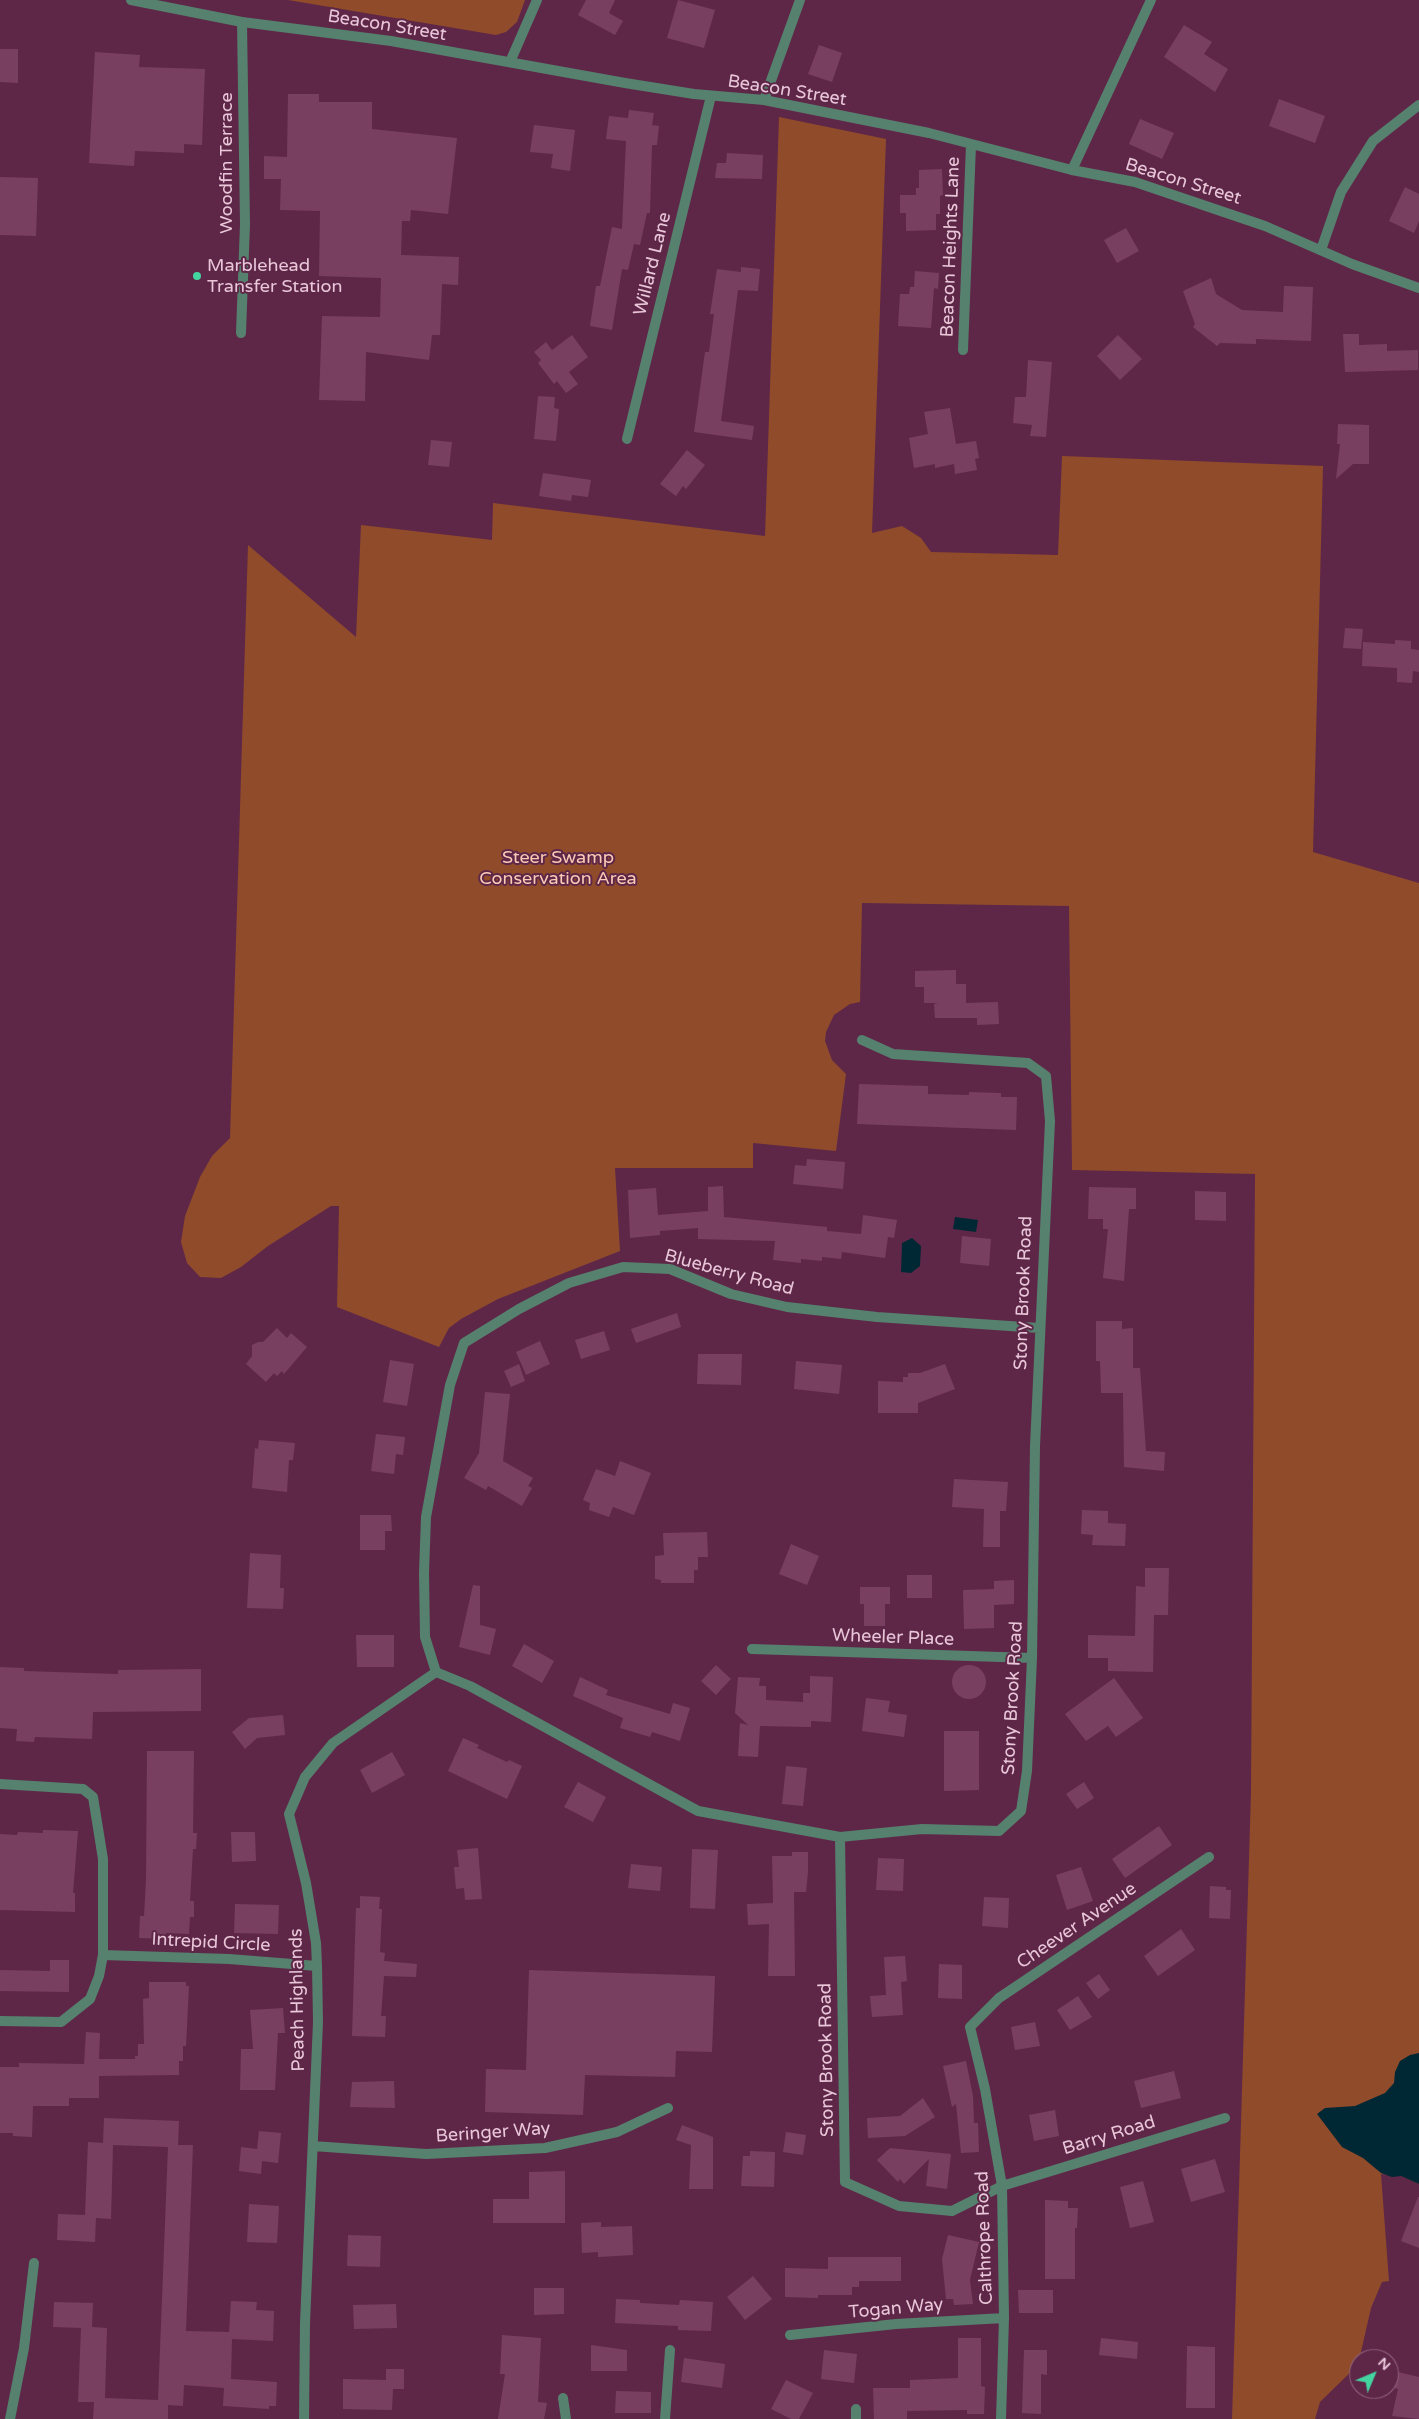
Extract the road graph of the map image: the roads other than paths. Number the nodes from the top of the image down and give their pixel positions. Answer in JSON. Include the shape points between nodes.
{"nodes":[{"id":1,"x":131,"y":0,"type":"edge"},
{"id":2,"x":537,"y":0,"type":"edge"},
{"id":3,"x":800,"y":0,"type":"edge"},
{"id":4,"x":1151,"y":0,"type":"edge"},
{"id":5,"x":242,"y":22,"type":"junction"},
{"id":6,"x":510,"y":62,"type":"junction"},
{"id":7,"x":711,"y":96,"type":"junction"},
{"id":8,"x":764,"y":100,"type":"junction"},
{"id":9,"x":1419,"y":105,"type":"edge"},
{"id":10,"x":971,"y":145,"type":"junction"},
{"id":11,"x":1072,"y":170,"type":"junction"},
{"id":12,"x":1321,"y":250,"type":"junction"},
{"id":13,"x":1419,"y":288,"type":"edge"},
{"id":14,"x":241,"y":333,"type":"dead end"},
{"id":15,"x":963,"y":350,"type":"dead end"},
{"id":16,"x":627,"y":439,"type":"dead end"},
{"id":17,"x":862,"y":1040,"type":"dead end"},
{"id":18,"x":1039,"y":1328,"type":"junction"},
{"id":19,"x":752,"y":1649,"type":"dead end"},
{"id":20,"x":1032,"y":1658,"type":"junction"},
{"id":21,"x":436,"y":1672,"type":"junction"},
{"id":22,"x":0,"y":1784,"type":"edge"},
{"id":23,"x":840,"y":1837,"type":"junction"},
{"id":24,"x":1209,"y":1857,"type":"dead end"},
{"id":25,"x":103,"y":1955,"type":"junction"},
{"id":26,"x":317,"y":1966,"type":"junction"},
{"id":27,"x":0,"y":2020,"type":"edge"},
{"id":28,"x":970,"y":2029,"type":"joint"},
{"id":29,"x":668,"y":2108,"type":"dead end"},
{"id":30,"x":1225,"y":2118,"type":"dead end"},
{"id":31,"x":313,"y":2146,"type":"junction"},
{"id":32,"x":1002,"y":2186,"type":"junction"},
{"id":33,"x":34,"y":2263,"type":"dead end"},
{"id":34,"x":1004,"y":2318,"type":"junction"},
{"id":35,"x":790,"y":2335,"type":"dead end"},
{"id":36,"x":670,"y":2350,"type":"dead end"},
{"id":37,"x":563,"y":2398,"type":"dead end"},
{"id":38,"x":10,"y":2419,"type":"edge"},
{"id":39,"x":304,"y":2419,"type":"edge"},
{"id":40,"x":566,"y":2419,"type":"edge"},
{"id":41,"x":665,"y":2419,"type":"edge"},
{"id":42,"x":1001,"y":2419,"type":"edge"}],
"edges":[{"from":1,"to":5,"type":"street","name":"Beacon Street"},
{"from":2,"to":6,"type":"street"},
{"from":3,"to":8,"type":"street"},
{"from":4,"to":11,"type":"street"},
{"from":5,"to":6,"type":"street","name":"Beacon Street","via":[[391,41]]},
{"from":5,"to":14,"type":"street","name":"Woodfin Terrace","via":[[245,224]]},
{"from":6,"to":7,"type":"street","name":"Beacon Street"},
{"from":7,"to":8,"type":"street","name":"Beacon Street"},
{"from":7,"to":16,"type":"street","name":"Willard Lane"},
{"from":8,"to":10,"type":"street","name":"Beacon Street","via":[[929,133]]},
{"from":9,"to":12,"type":"street","via":[[1373,141],[1341,192]]},
{"from":10,"to":11,"type":"street","name":"Beacon Street"},
{"from":10,"to":15,"type":"street","name":"Beacon Heights Lane"},
{"from":11,"to":12,"type":"street","name":"Beacon Street","via":[[1135,182],[1264,226]]},
{"from":12,"to":13,"type":"street","name":"Beacon Street"},
{"from":17,"to":18,"type":"street","name":"Stony Brook Road","via":[[893,1054],[1028,1062],[1046,1076],[1050,1121]]},
{"from":18,"to":20,"type":"street","name":"Stony Brook Road"},
{"from":18,"to":21,"type":"street","name":"Blueberry Road","via":[[787,1307],[731,1294],[670,1269],[623,1267],[569,1283],[519,1309],[464,1343],[450,1385],[426,1517],[425,1637]]},
{"from":19,"to":20,"type":"street","name":"Wheeler Place"},
{"from":20,"to":23,"type":"street","name":"Stony Brook Road","via":[[1027,1771],[1021,1811],[999,1830],[922,1829]]},
{"from":21,"to":23,"type":"street","via":[[470,1686],[698,1811]]},
{"from":21,"to":26,"type":"street","name":"Peach Highlands","via":[[333,1743],[304,1777],[289,1814],[306,1883]]},
{"from":22,"to":25,"type":"street","via":[[83,1789],[94,1797],[103,1859]]},
{"from":23,"to":32,"type":"street","name":"Stony Brook Road","via":[[845,2182],[899,2206],[952,2211]]},
{"from":24,"to":28,"type":"street","name":"Cheever Avenue","via":[[999,1998]]},
{"from":25,"to":26,"type":"street","name":"Intrepid Circle"},
{"from":25,"to":27,"type":"street","via":[[90,2000],[61,2022]]},
{"from":26,"to":31,"type":"street","name":"Peach Highlands"},
{"from":28,"to":32,"type":"street","name":"Calthrope Road","via":[[985,2089]]},
{"from":29,"to":31,"type":"street","name":"Beringer Way","via":[[616,2132],[545,2148],[426,2154]]},
{"from":30,"to":32,"type":"street","name":"Barry Road"},
{"from":31,"to":39,"type":"street","name":"Peach Highlands"},
{"from":32,"to":34,"type":"street","name":"Calthrope Road"},
{"from":33,"to":38,"type":"street","via":[[24,2348]]},
{"from":34,"to":35,"type":"street","name":"Togan Way","via":[[896,2324]]},
{"from":34,"to":42,"type":"street","name":"Calthrope Road"},
{"from":36,"to":41,"type":"street"},
{"from":37,"to":40,"type":"street"}]}
